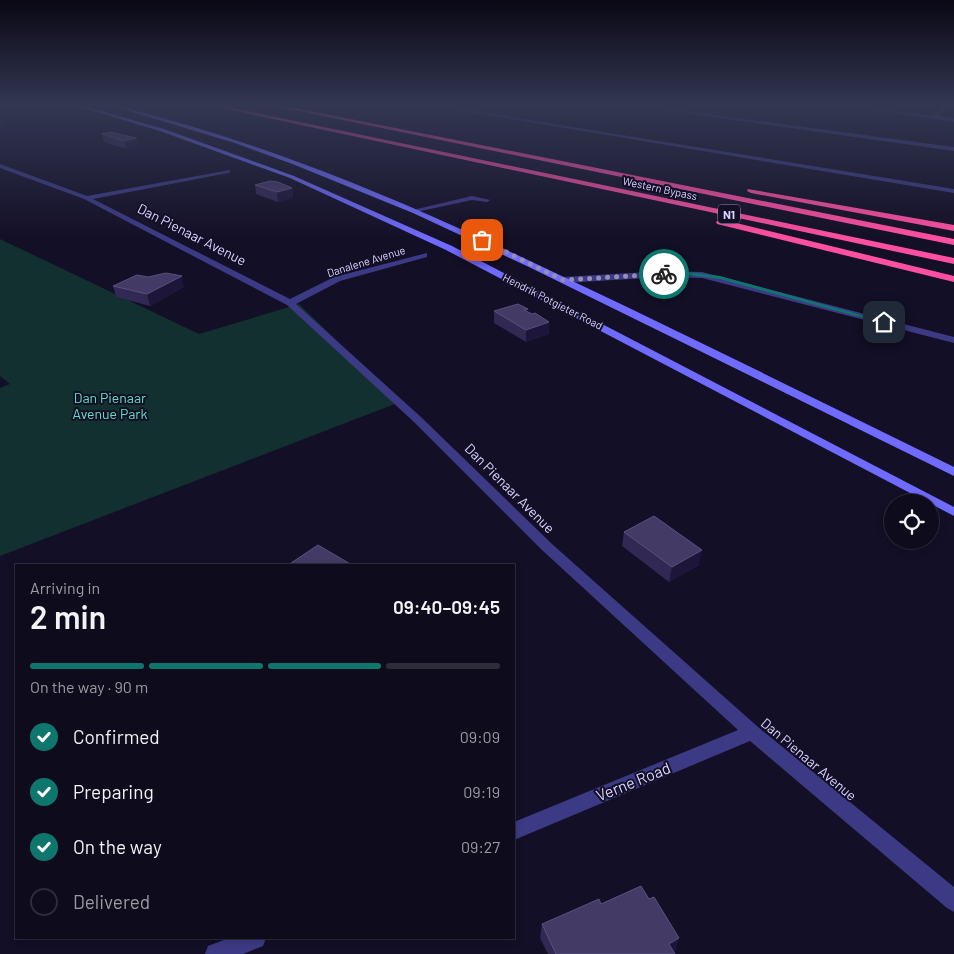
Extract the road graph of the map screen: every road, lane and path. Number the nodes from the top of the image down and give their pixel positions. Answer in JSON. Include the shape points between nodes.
{"nodes":[{"id":1,"x":219,"y":151,"type":"edge"},
{"id":2,"x":262,"y":151,"type":"edge"},
{"id":3,"x":426,"y":151,"type":"edge"},
{"id":4,"x":499,"y":151,"type":"edge"},
{"id":5,"x":522,"y":151,"type":"edge"},
{"id":6,"x":707,"y":151,"type":"edge"},
{"id":7,"x":0,"y":166,"type":"edge"},
{"id":8,"x":504,"y":167,"type":"junction"},
{"id":9,"x":228,"y":171,"type":"dead end"},
{"id":10,"x":698,"y":182,"type":"dead end"},
{"id":11,"x":738,"y":189,"type":"dead end"},
{"id":12,"x":954,"y":191,"type":"edge"},
{"id":13,"x":86,"y":198,"type":"junction"},
{"id":14,"x":488,"y":200,"type":"dead end"},
{"id":15,"x":416,"y":210,"type":"junction"},
{"id":16,"x":954,"y":228,"type":"edge"},
{"id":17,"x":954,"y":242,"type":"edge"},
{"id":18,"x":424,"y":255,"type":"dead end"},
{"id":19,"x":954,"y":261,"type":"edge"},
{"id":20,"x":954,"y":279,"type":"edge"},
{"id":21,"x":563,"y":280,"type":"junction"},
{"id":22,"x":290,"y":304,"type":"junction"},
{"id":23,"x":954,"y":340,"type":"edge"},
{"id":24,"x":954,"y":472,"type":"edge"},
{"id":25,"x":954,"y":512,"type":"edge"},
{"id":26,"x":752,"y":732,"type":"junction"},
{"id":27,"x":515,"y":830,"type":"edge"},
{"id":28,"x":954,"y":901,"type":"edge"},
{"id":29,"x":254,"y":939,"type":"edge"},
{"id":30,"x":216,"y":954,"type":"edge"}],
"edges":[{"from":1,"to":25,"type":"main road","name":"Hendrik Potgieter Road","via":[[292,177],[449,248]]},
{"from":2,"to":15,"type":"main road","name":"Hendrik Potgieter Road"},
{"from":3,"to":8,"type":"highway","name":"Western Bypass","number":"N1"},
{"from":4,"to":17,"type":"highway","name":"Western Bypass","number":"N1"},
{"from":5,"to":10,"type":"highway"},
{"from":6,"to":12,"type":"street"},
{"from":7,"to":13,"type":"street","name":"Dan Pienaar Avenue"},
{"from":8,"to":19,"type":"highway","name":"Western Bypass","number":"N1"},
{"from":8,"to":20,"type":"highway"},
{"from":9,"to":13,"type":"street"},
{"from":11,"to":16,"type":"highway"},
{"from":13,"to":22,"type":"street","name":"Dan Pienaar Avenue"},
{"from":14,"to":15,"type":"lane","via":[[472,198]]},
{"from":15,"to":21,"type":"main road","name":"Hendrik Potgieter Road"},
{"from":18,"to":22,"type":"street","name":"Danalene Avenue","via":[[337,279]]},
{"from":21,"to":23,"type":"street","via":[[702,274]]},
{"from":21,"to":24,"type":"main road","name":"Hendrik Potgieter Road"},
{"from":22,"to":26,"type":"street","name":"Dan Pienaar Avenue","via":[[418,420],[546,548]]},
{"from":26,"to":27,"type":"street","name":"Verne Road"},
{"from":26,"to":28,"type":"street","name":"Dan Pienaar Avenue"},
{"from":29,"to":30,"type":"street"}]}
